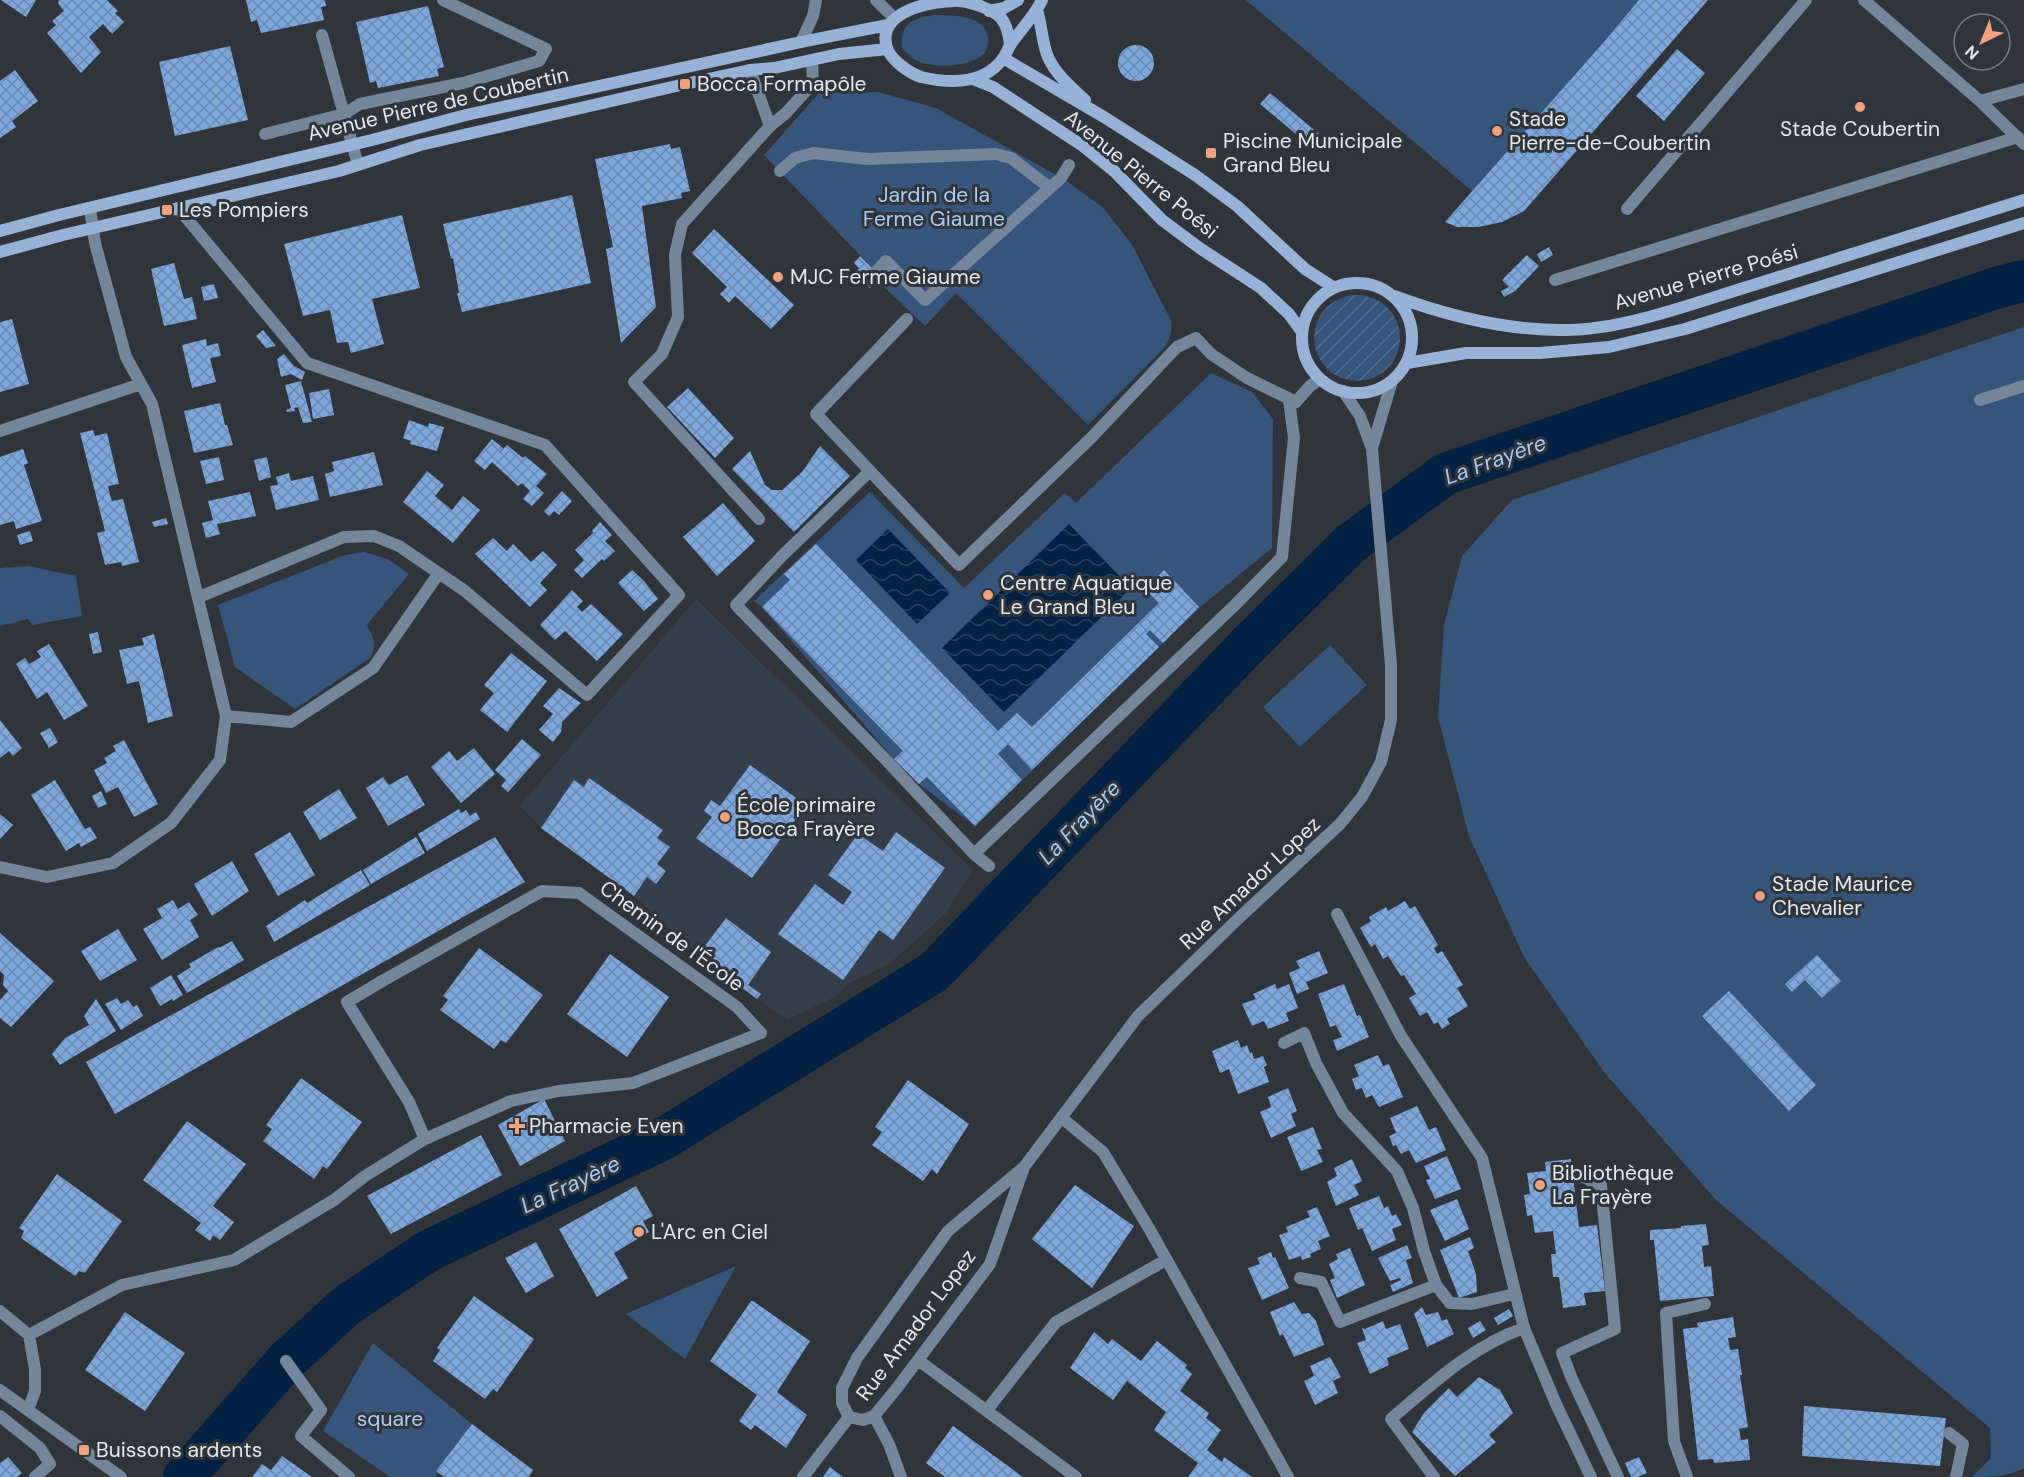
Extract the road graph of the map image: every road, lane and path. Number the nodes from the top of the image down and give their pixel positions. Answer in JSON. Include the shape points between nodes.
{"nodes":[{"id":1,"x":444,"y":0,"type":"edge"},
{"id":2,"x":816,"y":0,"type":"edge"},
{"id":3,"x":876,"y":0,"type":"edge"},
{"id":4,"x":1018,"y":0,"type":"edge"},
{"id":5,"x":1806,"y":0,"type":"edge"},
{"id":6,"x":1864,"y":0,"type":"edge"},
{"id":7,"x":928,"y":1,"type":"edge"},
{"id":8,"x":1040,"y":5,"type":"edge"},
{"id":9,"x":989,"y":11,"type":"junction"},
{"id":10,"x":891,"y":22,"type":"junction"},
{"id":11,"x":322,"y":35,"type":"dead end"},
{"id":12,"x":801,"y":42,"type":"junction"},
{"id":13,"x":1010,"y":44,"type":"junction"},
{"id":14,"x":887,"y":49,"type":"junction"},
{"id":15,"x":1003,"y":58,"type":"junction"},
{"id":16,"x":812,"y":61,"type":"junction"},
{"id":17,"x":750,"y":70,"type":"junction"},
{"id":18,"x":975,"y":80,"type":"junction"},
{"id":19,"x":2024,"y":89,"type":"edge"},
{"id":20,"x":1980,"y":101,"type":"junction"},
{"id":21,"x":344,"y":114,"type":"junction"},
{"id":22,"x":1104,"y":117,"type":"junction"},
{"id":23,"x":770,"y":126,"type":"junction"},
{"id":24,"x":265,"y":134,"type":"dead end"},
{"id":25,"x":2021,"y":141,"type":"edge"},
{"id":26,"x":353,"y":144,"type":"junction"},
{"id":27,"x":358,"y":165,"type":"junction"},
{"id":28,"x":1069,"y":165,"type":"dead end"},
{"id":29,"x":780,"y":171,"type":"dead end"},
{"id":30,"x":1050,"y":188,"type":"junction"},
{"id":31,"x":2024,"y":200,"type":"edge"},
{"id":32,"x":90,"y":208,"type":"junction"},
{"id":33,"x":178,"y":208,"type":"junction"},
{"id":34,"x":1628,"y":209,"type":"dead end"},
{"id":35,"x":2024,"y":223,"type":"edge"},
{"id":36,"x":93,"y":228,"type":"junction"},
{"id":37,"x":0,"y":231,"type":"edge"},
{"id":38,"x":0,"y":252,"type":"edge"},
{"id":39,"x":876,"y":272,"type":"dead end"},
{"id":40,"x":1555,"y":280,"type":"dead end"},
{"id":41,"x":1333,"y":287,"type":"junction"},
{"id":42,"x":1394,"y":296,"type":"junction"},
{"id":43,"x":907,"y":319,"type":"dead end"},
{"id":44,"x":1302,"y":332,"type":"junction"},
{"id":45,"x":1407,"y":363,"type":"junction"},
{"id":46,"x":1320,"y":379,"type":"junction"},
{"id":47,"x":1392,"y":381,"type":"junction"},
{"id":48,"x":141,"y":384,"type":"junction"},
{"id":49,"x":2024,"y":386,"type":"edge"},
{"id":50,"x":1343,"y":392,"type":"junction"},
{"id":51,"x":1289,"y":400,"type":"junction"},
{"id":52,"x":1980,"y":400,"type":"dead end"},
{"id":53,"x":0,"y":431,"type":"edge"},
{"id":54,"x":1372,"y":449,"type":"junction"},
{"id":55,"x":869,"y":472,"type":"junction"},
{"id":56,"x":759,"y":519,"type":"dead end"},
{"id":57,"x":440,"y":573,"type":"junction"},
{"id":58,"x":199,"y":597,"type":"junction"},
{"id":59,"x":226,"y":716,"type":"junction"},
{"id":60,"x":974,"y":854,"type":"junction"},
{"id":61,"x":989,"y":866,"type":"dead end"},
{"id":62,"x":0,"y":867,"type":"edge"},
{"id":63,"x":1336,"y":914,"type":"dead end"},
{"id":64,"x":1284,"y":1043,"type":"dead end"},
{"id":65,"x":1062,"y":1118,"type":"junction"},
{"id":66,"x":425,"y":1139,"type":"junction"},
{"id":67,"x":1024,"y":1167,"type":"junction"},
{"id":68,"x":1582,"y":1177,"type":"dead end"},
{"id":69,"x":1166,"y":1260,"type":"junction"},
{"id":70,"x":1300,"y":1278,"type":"dead end"},
{"id":71,"x":1436,"y":1285,"type":"junction"},
{"id":72,"x":1514,"y":1294,"type":"junction"},
{"id":73,"x":1705,"y":1304,"type":"dead end"},
{"id":74,"x":0,"y":1311,"type":"edge"},
{"id":75,"x":1524,"y":1328,"type":"junction"},
{"id":76,"x":29,"y":1335,"type":"junction"},
{"id":77,"x":918,"y":1360,"type":"junction"},
{"id":78,"x":286,"y":1361,"type":"dead end"},
{"id":79,"x":0,"y":1390,"type":"edge"},
{"id":80,"x":28,"y":1410,"type":"junction"},
{"id":81,"x":987,"y":1410,"type":"junction"},
{"id":82,"x":0,"y":1416,"type":"edge"},
{"id":83,"x":874,"y":1416,"type":"junction"},
{"id":84,"x":849,"y":1417,"type":"junction"},
{"id":85,"x":1949,"y":1433,"type":"dead end"},
{"id":86,"x":35,"y":1477,"type":"edge"},
{"id":87,"x":121,"y":1477,"type":"edge"},
{"id":88,"x":349,"y":1477,"type":"edge"},
{"id":89,"x":803,"y":1477,"type":"edge"},
{"id":90,"x":901,"y":1477,"type":"edge"},
{"id":91,"x":1076,"y":1477,"type":"edge"},
{"id":92,"x":1288,"y":1477,"type":"edge"},
{"id":93,"x":1434,"y":1477,"type":"edge"},
{"id":94,"x":1591,"y":1477,"type":"edge"},
{"id":95,"x":1618,"y":1477,"type":"edge"},
{"id":96,"x":1687,"y":1477,"type":"edge"},
{"id":97,"x":1956,"y":1477,"type":"edge"}],
"edges":[{"from":1,"to":21,"type":"street","via":[[546,49],[539,61],[463,83],[360,104]]},
{"from":2,"to":12,"type":"street"},
{"from":3,"to":10,"type":"street"},
{"from":4,"to":9,"type":"main road"},
{"from":5,"to":34,"type":"street"},
{"from":6,"to":20,"type":"street"},
{"from":7,"to":9,"type":"main road","via":[[960,1]]},
{"from":7,"to":10,"type":"main road"},
{"from":8,"to":13,"type":"main road"},
{"from":8,"to":22,"type":"main road","name":"Avenue Pierre Poési","via":[[1047,56],[1059,75]]},
{"from":9,"to":13,"type":"main road","via":[[1001,19]]},
{"from":10,"to":12,"type":"main road","name":"Avenue Pierre de Coubertin"},
{"from":10,"to":14,"type":"main road","via":[[885,35]]},
{"from":11,"to":21,"type":"street"},
{"from":12,"to":26,"type":"main road","name":"Avenue Pierre de Coubertin","via":[[466,114]]},
{"from":13,"to":15,"type":"main road"},
{"from":14,"to":16,"type":"main road","name":"Avenue Pierre de Coubertin"},
{"from":14,"to":18,"type":"main road","via":[[898,63],[916,75],[942,82]]},
{"from":15,"to":18,"type":"main road"},
{"from":15,"to":22,"type":"main road","name":"Avenue Pierre Poési"},
{"from":16,"to":17,"type":"main road","name":"Avenue Pierre de Coubertin"},
{"from":16,"to":23,"type":"street","via":[[813,83]]},
{"from":17,"to":23,"type":"street"},
{"from":17,"to":27,"type":"main road","name":"Avenue Pierre de Coubertin","via":[[420,145]]},
{"from":18,"to":44,"type":"main road","name":"Avenue Pierre Poési","via":[[993,87],[1083,146],[1162,220],[1261,288]]},
{"from":19,"to":20,"type":"street"},
{"from":20,"to":25,"type":"street"},
{"from":21,"to":24,"type":"street"},
{"from":21,"to":26,"type":"street"},
{"from":22,"to":41,"type":"main road","name":"Avenue Pierre Poési","via":[[1237,206],[1288,255]]},
{"from":23,"to":56,"type":"street","via":[[682,224],[675,255],[678,317],[662,354],[634,382]]},
{"from":25,"to":40,"type":"street"},
{"from":26,"to":27,"type":"street"},
{"from":26,"to":32,"type":"main road","name":"Avenue Pierre de Coubertin"},
{"from":27,"to":33,"type":"main road","name":"Avenue Pierre de Coubertin"},
{"from":28,"to":30,"type":"street"},
{"from":29,"to":30,"type":"street","via":[[795,158],[813,153],[868,159],[996,154],[1011,158]]},
{"from":30,"to":39,"type":"street","via":[[925,300],[886,261]]},
{"from":31,"to":42,"type":"main road","name":"Avenue Pierre Poési","via":[[1615,325],[1564,330],[1525,328],[1468,319]]},
{"from":32,"to":36,"type":"street"},
{"from":32,"to":37,"type":"main road","name":"Avenue Pierre de Coubertin"},
{"from":33,"to":36,"type":"main road","name":"Avenue Pierre de Coubertin"},
{"from":33,"to":57,"type":"street","via":[[307,363],[545,445],[679,595],[587,695]]},
{"from":35,"to":45,"type":"main road","name":"Avenue Pierre Poési","via":[[1685,329],[1609,347],[1540,353],[1466,353]]},
{"from":36,"to":38,"type":"main road","name":"Avenue Pierre de Coubertin"},
{"from":36,"to":48,"type":"street","via":[[126,357]]},
{"from":41,"to":42,"type":"main road","via":[[1365,283]]},
{"from":41,"to":44,"type":"main road","via":[[1318,298],[1307,314]]},
{"from":42,"to":45,"type":"main road","via":[[1412,327]]},
{"from":43,"to":55,"type":"street","via":[[816,414]]},
{"from":44,"to":46,"type":"main road","via":[[1305,358]]},
{"from":45,"to":47,"type":"main road"},
{"from":46,"to":50,"type":"main road"},
{"from":46,"to":51,"type":"street","via":[[1296,402]]},
{"from":47,"to":50,"type":"main road","via":[[1377,390]]},
{"from":47,"to":54,"type":"street"},
{"from":48,"to":53,"type":"street"},
{"from":48,"to":58,"type":"street","via":[[152,404]]},
{"from":49,"to":52,"type":"street"},
{"from":50,"to":54,"type":"street","via":[[1360,416]]},
{"from":51,"to":55,"type":"street","via":[[1211,354],[1196,338],[1177,347],[1091,438],[959,566]]},
{"from":51,"to":60,"type":"street","via":[[1294,438],[1282,556]]},
{"from":54,"to":65,"type":"street","name":"Rue Amador Lopez","via":[[1391,665],[1391,720],[1381,762],[1362,797],[1340,824],[1138,1016]]},
{"from":55,"to":60,"type":"street","via":[[736,605]]},
{"from":57,"to":58,"type":"street","via":[[399,546],[374,536],[344,537]]},
{"from":57,"to":59,"type":"street","via":[[373,668],[291,722]]},
{"from":58,"to":59,"type":"street"},
{"from":59,"to":62,"type":"street","via":[[219,760],[206,778],[171,823],[113,863],[47,877]]},
{"from":60,"to":61,"type":"street"},
{"from":63,"to":72,"type":"street","via":[[1401,1036],[1482,1158]]},
{"from":64,"to":71,"type":"street","via":[[1304,1033],[1342,1113],[1397,1172],[1413,1208]]},
{"from":65,"to":67,"type":"street","name":"Rue Amador Lopez"},
{"from":65,"to":69,"type":"street","via":[[1103,1152]]},
{"from":66,"to":66,"type":"street","name":"Chemin de l'École","via":[[511,1101],[633,1083],[761,1033],[737,1008],[579,893],[542,891],[347,1002],[409,1102]]},
{"from":66,"to":76,"type":"street","name":"Chemin de l'École","via":[[234,1260],[122,1285]]},
{"from":67,"to":77,"type":"street","name":"Rue Amador Lopez","via":[[990,1264]]},
{"from":67,"to":84,"type":"street","name":"Rue Amador Lopez","via":[[948,1231],[857,1358],[842,1388],[842,1403]]},
{"from":68,"to":95,"type":"street","via":[[1601,1185],[1615,1329],[1562,1353]]},
{"from":69,"to":81,"type":"street","via":[[1056,1322]]},
{"from":69,"to":92,"type":"street"},
{"from":70,"to":71,"type":"street","via":[[1322,1282],[1340,1322]]},
{"from":71,"to":72,"type":"street","via":[[1450,1303],[1472,1304]]},
{"from":72,"to":75,"type":"street"},
{"from":73,"to":96,"type":"street","via":[[1666,1313],[1674,1441]]},
{"from":74,"to":76,"type":"street"},
{"from":75,"to":93,"type":"street","via":[[1506,1334],[1456,1364],[1391,1419]]},
{"from":75,"to":94,"type":"street"},
{"from":76,"to":80,"type":"street","via":[[35,1369]]},
{"from":77,"to":81,"type":"street"},
{"from":77,"to":83,"type":"street","name":"Rue Amador Lopez"},
{"from":78,"to":88,"type":"street","via":[[321,1410],[301,1436]]},
{"from":79,"to":80,"type":"street"},
{"from":80,"to":87,"type":"street"},
{"from":81,"to":91,"type":"street"},
{"from":82,"to":86,"type":"street","via":[[40,1449],[50,1464]]},
{"from":83,"to":84,"type":"street","name":"Rue Amador Lopez","via":[[863,1420]]},
{"from":83,"to":90,"type":"street"},
{"from":84,"to":89,"type":"street","name":"Rue Amador Lopez"},
{"from":85,"to":97,"type":"street","via":[[1963,1443]]}]}
